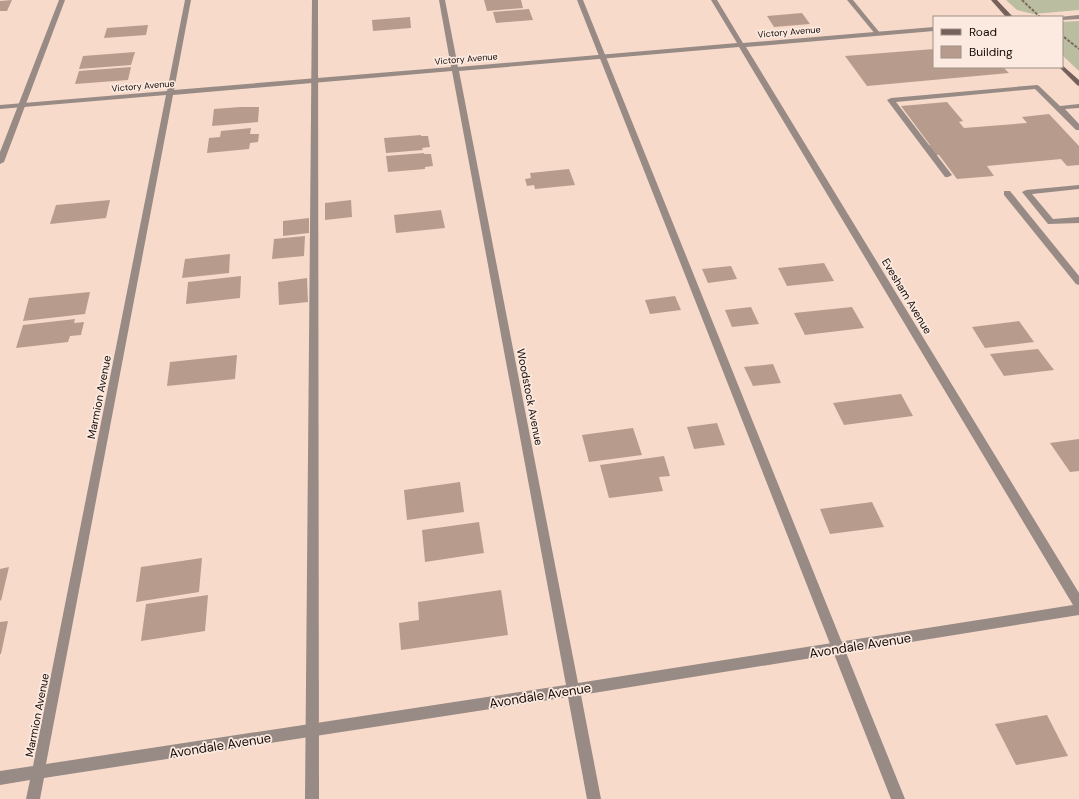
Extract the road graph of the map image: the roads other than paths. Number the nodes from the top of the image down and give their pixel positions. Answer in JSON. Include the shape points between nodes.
{"nodes":[{"id":1,"x":62,"y":0,"type":"edge"},
{"id":2,"x":188,"y":0,"type":"edge"},
{"id":3,"x":315,"y":0,"type":"edge"},
{"id":4,"x":442,"y":0,"type":"edge"},
{"id":5,"x":580,"y":0,"type":"edge"},
{"id":6,"x":714,"y":0,"type":"edge"},
{"id":7,"x":850,"y":0,"type":"edge"},
{"id":8,"x":994,"y":0,"type":"edge"},
{"id":9,"x":1009,"y":16,"type":"edge"},
{"id":10,"x":1079,"y":17,"type":"edge"},
{"id":11,"x":1063,"y":18,"type":"edge"},
{"id":12,"x":933,"y":29,"type":"edge"},
{"id":13,"x":878,"y":34,"type":"junction"},
{"id":14,"x":742,"y":45,"type":"junction"},
{"id":15,"x":602,"y":57,"type":"junction"},
{"id":16,"x":1063,"y":68,"type":"edge"},
{"id":17,"x":455,"y":70,"type":"junction"},
{"id":18,"x":314,"y":80,"type":"junction"},
{"id":19,"x":1079,"y":84,"type":"edge"},
{"id":20,"x":170,"y":93,"type":"junction"},
{"id":21,"x":22,"y":105,"type":"junction"},
{"id":22,"x":1079,"y":106,"type":"edge"},
{"id":23,"x":0,"y":107,"type":"edge"},
{"id":24,"x":1060,"y":108,"type":"junction"},
{"id":25,"x":1079,"y":128,"type":"edge"},
{"id":26,"x":0,"y":162,"type":"edge"},
{"id":27,"x":948,"y":175,"type":"dead end"},
{"id":28,"x":1079,"y":187,"type":"edge"},
{"id":29,"x":1007,"y":193,"type":"dead end"},
{"id":30,"x":1079,"y":220,"type":"edge"},
{"id":31,"x":1079,"y":282,"type":"edge"},
{"id":32,"x":1079,"y":604,"type":"edge"},
{"id":33,"x":1079,"y":610,"type":"edge"},
{"id":34,"x":838,"y":648,"type":"junction"},
{"id":35,"x":573,"y":690,"type":"junction"},
{"id":36,"x":312,"y":730,"type":"junction"},
{"id":37,"x":38,"y":772,"type":"junction"},
{"id":38,"x":0,"y":778,"type":"edge"},
{"id":39,"x":33,"y":799,"type":"edge"},
{"id":40,"x":312,"y":799,"type":"edge"},
{"id":41,"x":594,"y":799,"type":"edge"},
{"id":42,"x":898,"y":799,"type":"edge"}],
"edges":[{"from":1,"to":21,"type":"street"},
{"from":2,"to":20,"type":"street","name":"Marmion Avenue"},
{"from":3,"to":18,"type":"street"},
{"from":4,"to":17,"type":"street","name":"Woodstock Avenue"},
{"from":5,"to":15,"type":"street"},
{"from":6,"to":14,"type":"street","name":"Evesham Avenue"},
{"from":7,"to":13,"type":"street"},
{"from":8,"to":9,"type":"street"},
{"from":10,"to":11,"type":"street"},
{"from":12,"to":13,"type":"street","name":"Victory Avenue"},
{"from":13,"to":14,"type":"street","name":"Victory Avenue"},
{"from":14,"to":15,"type":"street","name":"Victory Avenue"},
{"from":14,"to":32,"type":"street","name":"Evesham Avenue"},
{"from":15,"to":17,"type":"street","name":"Victory Avenue"},
{"from":15,"to":34,"type":"street"},
{"from":16,"to":19,"type":"street"},
{"from":17,"to":18,"type":"street","name":"Victory Avenue"},
{"from":17,"to":35,"type":"street","name":"Woodstock Avenue"},
{"from":18,"to":20,"type":"street","name":"Victory Avenue"},
{"from":18,"to":36,"type":"street"},
{"from":20,"to":21,"type":"street","name":"Victory Avenue"},
{"from":20,"to":37,"type":"street","name":"Marmion Avenue"},
{"from":21,"to":23,"type":"street","name":"Victory Avenue"},
{"from":21,"to":26,"type":"street"},
{"from":22,"to":24,"type":"street"},
{"from":24,"to":25,"type":"street"},
{"from":24,"to":27,"type":"street","via":[[1037,87],[891,100]]},
{"from":28,"to":30,"type":"street","via":[[1026,192],[1051,222]]},
{"from":29,"to":31,"type":"street"},
{"from":33,"to":34,"type":"street","name":"Avondale Avenue"},
{"from":34,"to":35,"type":"street","name":"Avondale Avenue"},
{"from":34,"to":42,"type":"street"},
{"from":35,"to":36,"type":"street","name":"Avondale Avenue"},
{"from":35,"to":41,"type":"street","name":"Woodstock Avenue"},
{"from":36,"to":37,"type":"street","name":"Avondale Avenue"},
{"from":36,"to":40,"type":"street"},
{"from":37,"to":38,"type":"street","name":"Avondale Avenue"},
{"from":37,"to":39,"type":"street","name":"Marmion Avenue"}]}
